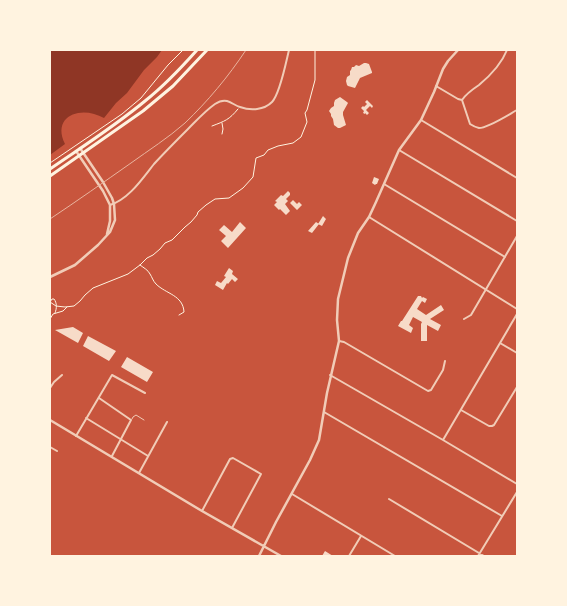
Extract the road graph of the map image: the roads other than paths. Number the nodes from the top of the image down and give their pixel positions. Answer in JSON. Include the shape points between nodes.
{"nodes":[{"id":1,"x":197,"y":50,"type":"edge"},
{"id":2,"x":207,"y":50,"type":"edge"},
{"id":3,"x":289,"y":50,"type":"edge"},
{"id":4,"x":458,"y":50,"type":"edge"},
{"id":5,"x":507,"y":50,"type":"edge"},
{"id":6,"x":436,"y":86,"type":"junction"},
{"id":7,"x":462,"y":100,"type":"junction"},
{"id":8,"x":517,"y":110,"type":"edge"},
{"id":9,"x":421,"y":120,"type":"junction"},
{"id":10,"x":80,"y":148,"type":"junction"},
{"id":11,"x":399,"y":150,"type":"junction"},
{"id":12,"x":76,"y":151,"type":"junction"},
{"id":13,"x":83,"y":153,"type":"junction"},
{"id":14,"x":79,"y":156,"type":"junction"},
{"id":15,"x":50,"y":169,"type":"edge"},
{"id":16,"x":50,"y":176,"type":"edge"},
{"id":17,"x":517,"y":178,"type":"edge"},
{"id":18,"x":384,"y":184,"type":"junction"},
{"id":19,"x":114,"y":204,"type":"junction"},
{"id":20,"x":110,"y":205,"type":"junction"},
{"id":21,"x":369,"y":218,"type":"junction"},
{"id":22,"x":517,"y":221,"type":"edge"},
{"id":23,"x":107,"y":236,"type":"junction"},
{"id":24,"x":517,"y":236,"type":"edge"},
{"id":25,"x":505,"y":257,"type":"junction"},
{"id":26,"x":50,"y":277,"type":"edge"},
{"id":27,"x":486,"y":290,"type":"junction"},
{"id":28,"x":517,"y":309,"type":"edge"},
{"id":29,"x":517,"y":314,"type":"edge"},
{"id":30,"x":464,"y":319,"type":"dead end"},
{"id":31,"x":338,"y":341,"type":"junction"},
{"id":32,"x":500,"y":343,"type":"junction"},
{"id":33,"x":517,"y":353,"type":"edge"},
{"id":34,"x":445,"y":360,"type":"dead end"},
{"id":35,"x":62,"y":375,"type":"dead end"},
{"id":36,"x":330,"y":375,"type":"junction"},
{"id":37,"x":517,"y":387,"type":"edge"},
{"id":38,"x":50,"y":388,"type":"edge"},
{"id":39,"x":145,"y":393,"type":"dead end"},
{"id":40,"x":99,"y":398,"type":"junction"},
{"id":41,"x":461,"y":410,"type":"junction"},
{"id":42,"x":324,"y":411,"type":"junction"},
{"id":43,"x":86,"y":418,"type":"junction"},
{"id":44,"x":50,"y":420,"type":"edge"},
{"id":45,"x":131,"y":420,"type":"junction"},
{"id":46,"x":144,"y":420,"type":"dead end"},
{"id":47,"x":167,"y":422,"type":"dead end"},
{"id":48,"x":76,"y":436,"type":"junction"},
{"id":49,"x":121,"y":439,"type":"junction"},
{"id":50,"x":443,"y":440,"type":"junction"},
{"id":51,"x":50,"y":446,"type":"edge"},
{"id":52,"x":57,"y":451,"type":"dead end"},
{"id":53,"x":112,"y":456,"type":"junction"},
{"id":54,"x":148,"y":456,"type":"junction"},
{"id":55,"x":139,"y":473,"type":"junction"},
{"id":56,"x":517,"y":484,"type":"edge"},
{"id":57,"x":517,"y":492,"type":"edge"},
{"id":58,"x":292,"y":494,"type":"junction"},
{"id":59,"x":389,"y":499,"type":"dead end"},
{"id":60,"x":202,"y":511,"type":"junction"},
{"id":61,"x":502,"y":516,"type":"junction"},
{"id":62,"x":232,"y":528,"type":"junction"},
{"id":63,"x":361,"y":536,"type":"junction"},
{"id":64,"x":263,"y":547,"type":"junction"},
{"id":65,"x":479,"y":555,"type":"edge"},
{"id":66,"x":259,"y":556,"type":"edge"},
{"id":67,"x":280,"y":556,"type":"edge"},
{"id":68,"x":349,"y":556,"type":"edge"},
{"id":69,"x":395,"y":556,"type":"edge"},
{"id":70,"x":484,"y":556,"type":"edge"}],
"edges":[{"from":1,"to":10,"type":"main road","via":[[144,102]]},
{"from":2,"to":13,"type":"main road","via":[[158,99]]},
{"from":3,"to":19,"type":"street","via":[[277,94],[272,102],[256,110],[249,110],[220,101],[167,150],[128,195]]},
{"from":4,"to":6,"type":"street","via":[[443,69]]},
{"from":5,"to":7,"type":"street","via":[[499,66],[490,76]]},
{"from":6,"to":7,"type":"street"},
{"from":6,"to":9,"type":"street"},
{"from":7,"to":8,"type":"street","via":[[470,124],[477,128],[483,128]]},
{"from":9,"to":11,"type":"street"},
{"from":9,"to":17,"type":"street"},
{"from":10,"to":12,"type":"main road"},
{"from":10,"to":13,"type":"street"},
{"from":11,"to":18,"type":"street"},
{"from":11,"to":22,"type":"street"},
{"from":12,"to":14,"type":"street"},
{"from":12,"to":15,"type":"main road"},
{"from":13,"to":14,"type":"main road"},
{"from":13,"to":19,"type":"street","via":[[107,188]]},
{"from":14,"to":16,"type":"main road"},
{"from":14,"to":20,"type":"street"},
{"from":18,"to":21,"type":"street"},
{"from":18,"to":25,"type":"street"},
{"from":19,"to":20,"type":"street"},
{"from":19,"to":23,"type":"street","via":[[115,220]]},
{"from":20,"to":23,"type":"street"},
{"from":21,"to":27,"type":"street"},
{"from":21,"to":31,"type":"street","via":[[358,233],[342,281],[338,299]]},
{"from":23,"to":26,"type":"street","via":[[75,265]]},
{"from":24,"to":25,"type":"street"},
{"from":25,"to":27,"type":"street"},
{"from":27,"to":28,"type":"street"},
{"from":27,"to":30,"type":"street","via":[[471,315]]},
{"from":29,"to":32,"type":"street"},
{"from":31,"to":34,"type":"street","via":[[344,342],[428,391],[443,370]]},
{"from":31,"to":36,"type":"street"},
{"from":32,"to":33,"type":"street"},
{"from":32,"to":41,"type":"street"},
{"from":35,"to":38,"type":"street"},
{"from":36,"to":42,"type":"street"},
{"from":36,"to":50,"type":"street"},
{"from":37,"to":41,"type":"street","via":[[492,426]]},
{"from":39,"to":40,"type":"street","via":[[112,375]]},
{"from":40,"to":43,"type":"street"},
{"from":40,"to":45,"type":"street"},
{"from":41,"to":50,"type":"street"},
{"from":42,"to":58,"type":"street","via":[[316,448]]},
{"from":42,"to":61,"type":"street"},
{"from":43,"to":48,"type":"street"},
{"from":43,"to":49,"type":"street"},
{"from":44,"to":48,"type":"street"},
{"from":45,"to":46,"type":"lane","via":[[136,415]]},
{"from":45,"to":49,"type":"street"},
{"from":47,"to":54,"type":"street"},
{"from":48,"to":53,"type":"street"},
{"from":49,"to":53,"type":"street"},
{"from":49,"to":54,"type":"street"},
{"from":50,"to":56,"type":"street"},
{"from":51,"to":52,"type":"street"},
{"from":53,"to":55,"type":"street"},
{"from":54,"to":55,"type":"street"},
{"from":55,"to":60,"type":"street"},
{"from":57,"to":61,"type":"street"},
{"from":58,"to":63,"type":"street"},
{"from":58,"to":64,"type":"street"},
{"from":59,"to":65,"type":"street"},
{"from":60,"to":62,"type":"street"},
{"from":60,"to":62,"type":"street","via":[[230,459],[233,458],[260,474]]},
{"from":61,"to":65,"type":"street"},
{"from":62,"to":64,"type":"street"},
{"from":63,"to":68,"type":"street"},
{"from":63,"to":69,"type":"street"},
{"from":64,"to":66,"type":"street"},
{"from":64,"to":67,"type":"street"},
{"from":65,"to":70,"type":"street"}]}
